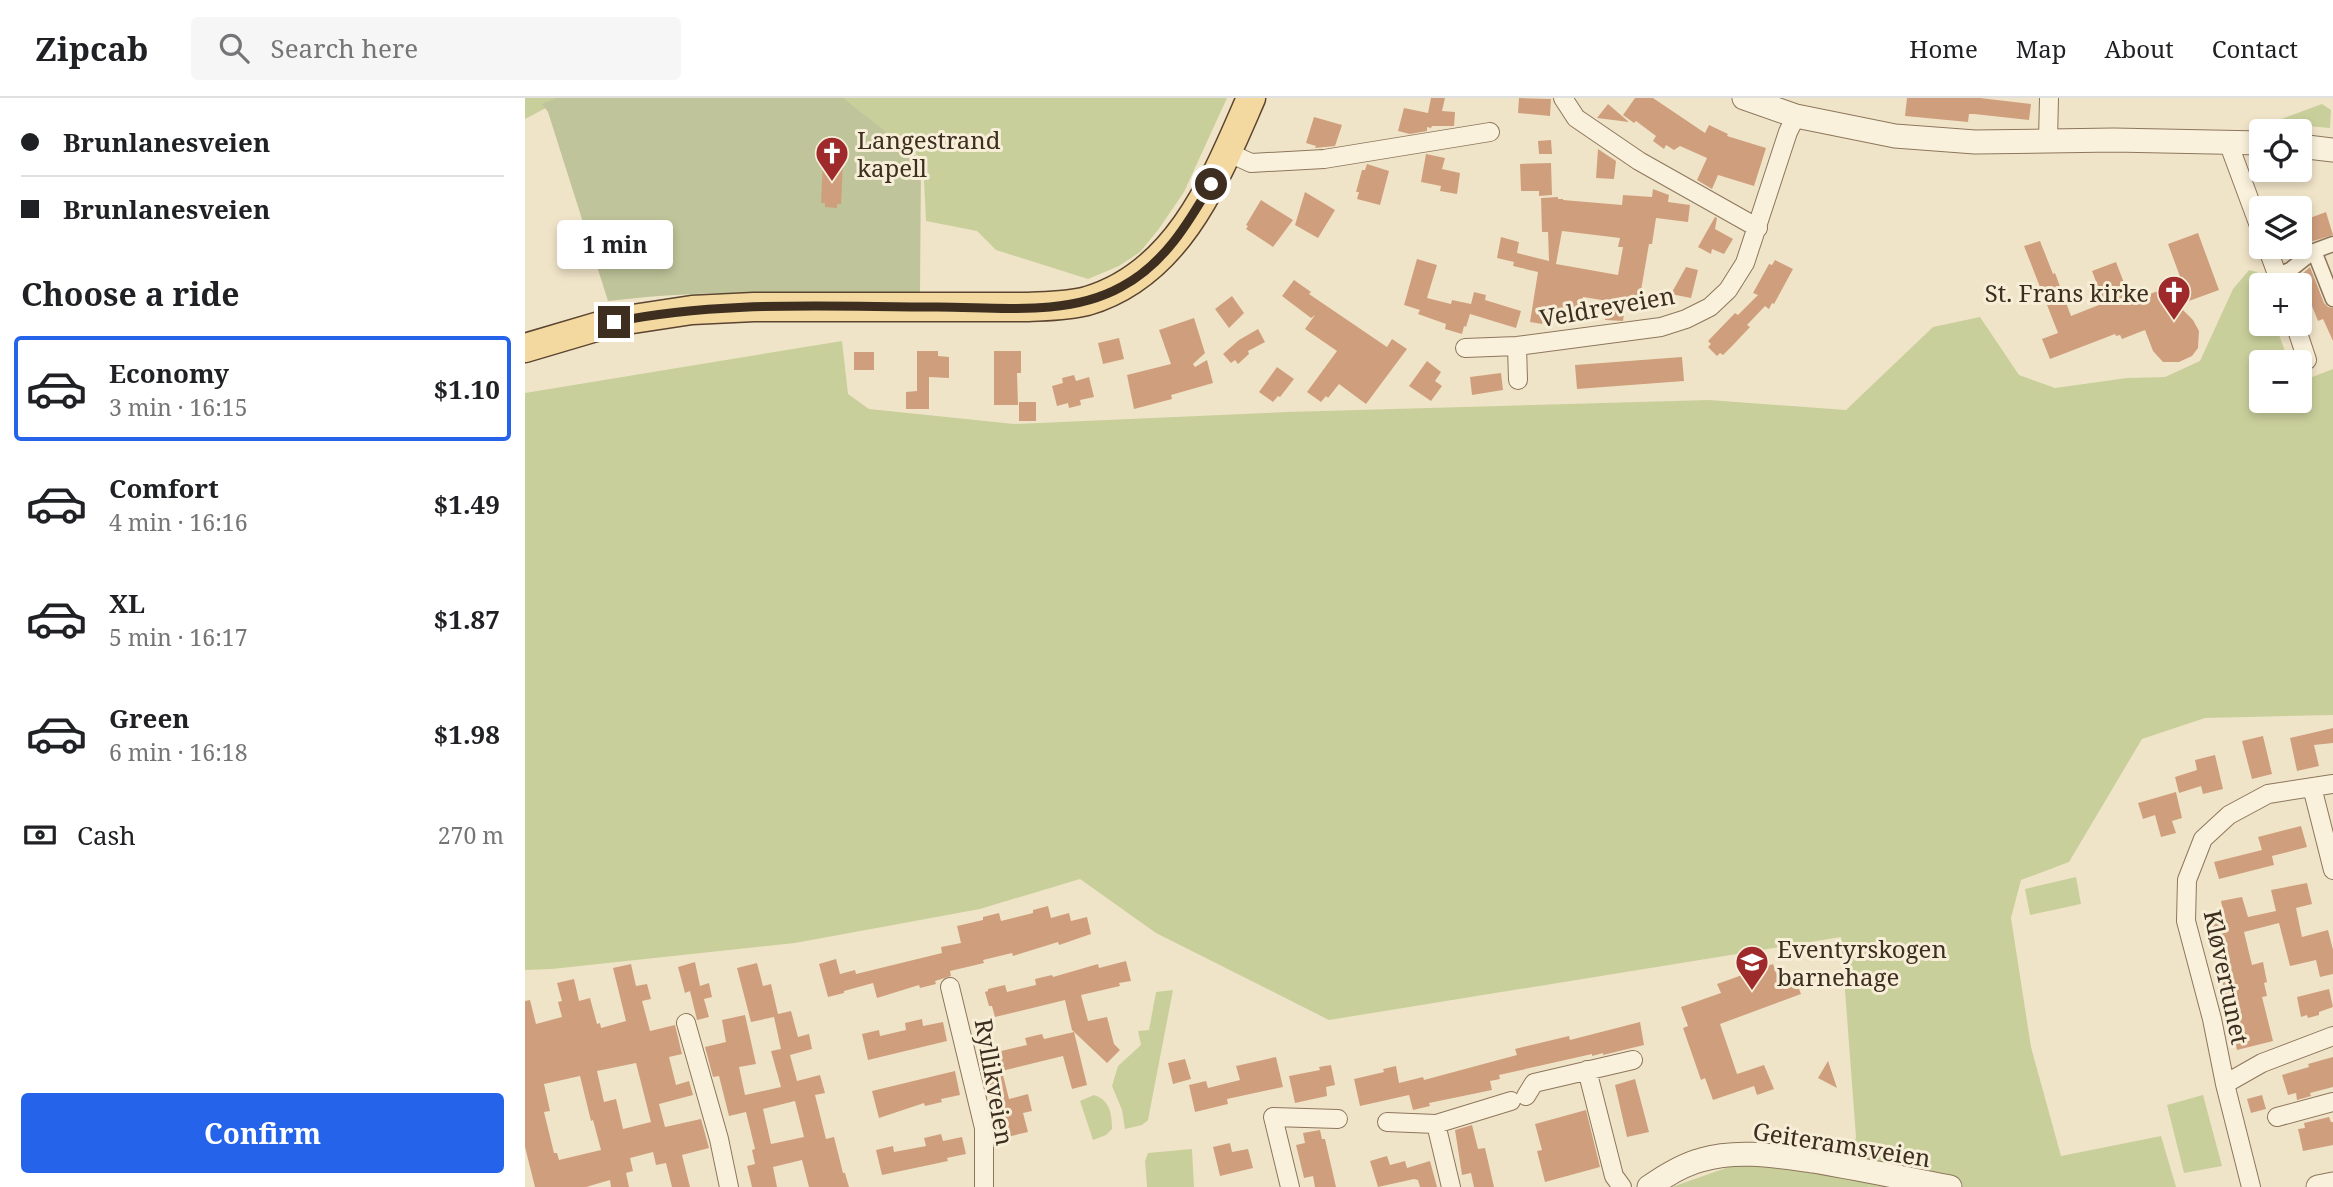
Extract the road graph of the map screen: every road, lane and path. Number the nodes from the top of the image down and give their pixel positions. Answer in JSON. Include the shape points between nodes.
{"nodes":[{"id":1,"x":1251,"y":98,"type":"edge"},
{"id":2,"x":1563,"y":98,"type":"edge"},
{"id":3,"x":1744,"y":98,"type":"edge"},
{"id":4,"x":2049,"y":98,"type":"edge"},
{"id":5,"x":1796,"y":116,"type":"junction"},
{"id":6,"x":1490,"y":132,"type":"dead end"},
{"id":7,"x":2047,"y":140,"type":"junction"},
{"id":8,"x":2228,"y":142,"type":"junction"},
{"id":9,"x":2249,"y":143,"type":"edge"},
{"id":10,"x":2312,"y":148,"type":"edge"},
{"id":11,"x":2333,"y":150,"type":"edge"},
{"id":12,"x":1227,"y":152,"type":"junction"},
{"id":13,"x":2249,"y":199,"type":"edge"},
{"id":14,"x":1758,"y":228,"type":"junction"},
{"id":15,"x":2333,"y":244,"type":"edge"},
{"id":16,"x":2314,"y":251,"type":"junction"},
{"id":17,"x":2287,"y":273,"type":"edge"},
{"id":18,"x":2333,"y":299,"type":"edge"},
{"id":19,"x":1517,"y":346,"type":"junction"},
{"id":20,"x":525,"y":348,"type":"edge"},
{"id":21,"x":1465,"y":348,"type":"dead end"},
{"id":22,"x":1518,"y":380,"type":"dead end"},
{"id":23,"x":2333,"y":783,"type":"edge"},
{"id":24,"x":2312,"y":787,"type":"junction"},
{"id":25,"x":2333,"y":870,"type":"edge"},
{"id":26,"x":950,"y":987,"type":"dead end"},
{"id":27,"x":686,"y":1023,"type":"dead end"},
{"id":28,"x":2333,"y":1036,"type":"edge"},
{"id":29,"x":1633,"y":1060,"type":"dead end"},
{"id":30,"x":1587,"y":1070,"type":"junction"},
{"id":31,"x":2225,"y":1084,"type":"junction"},
{"id":32,"x":2333,"y":1101,"type":"edge"},
{"id":33,"x":2277,"y":1117,"type":"dead end"},
{"id":34,"x":1338,"y":1119,"type":"dead end"},
{"id":35,"x":1387,"y":1122,"type":"dead end"},
{"id":36,"x":1436,"y":1124,"type":"junction"},
{"id":37,"x":2333,"y":1184,"type":"edge"},
{"id":38,"x":729,"y":1187,"type":"edge"},
{"id":39,"x":984,"y":1187,"type":"edge"},
{"id":40,"x":1290,"y":1187,"type":"edge"},
{"id":41,"x":1451,"y":1187,"type":"edge"},
{"id":42,"x":1622,"y":1187,"type":"edge"},
{"id":43,"x":1649,"y":1187,"type":"edge"},
{"id":44,"x":1950,"y":1187,"type":"edge"},
{"id":45,"x":2251,"y":1187,"type":"edge"},
{"id":46,"x":2318,"y":1187,"type":"edge"}],
"edges":[{"from":1,"to":12,"type":"main road"},
{"from":2,"to":14,"type":"street","via":[[1576,118],[1639,161]]},
{"from":3,"to":5,"type":"street"},
{"from":4,"to":7,"type":"street"},
{"from":5,"to":7,"type":"street","via":[[1895,136],[1975,142]]},
{"from":5,"to":14,"type":"street","name":"Veldreveien"},
{"from":6,"to":12,"type":"street","via":[[1324,159],[1251,163]]},
{"from":7,"to":8,"type":"street"},
{"from":8,"to":9,"type":"street"},
{"from":8,"to":13,"type":"street"},
{"from":10,"to":11,"type":"street"},
{"from":12,"to":20,"type":"main road","via":[[1200,204],[1166,251],[1122,287],[1085,302],[1028,307],[692,310],[614,322]]},
{"from":14,"to":19,"type":"street","name":"Veldreveien","via":[[1745,263],[1728,290],[1710,307],[1686,319],[1661,327]]},
{"from":15,"to":16,"type":"street"},
{"from":16,"to":17,"type":"street"},
{"from":16,"to":18,"type":"street"},
{"from":19,"to":21,"type":"street","name":"Veldreveien"},
{"from":19,"to":22,"type":"street"},
{"from":23,"to":24,"type":"street","name":"Kløvertunet"},
{"from":24,"to":25,"type":"street"},
{"from":24,"to":31,"type":"street","name":"Kløvertunet","via":[[2268,794],[2229,815],[2203,839],[2187,880],[2186,921]]},
{"from":26,"to":39,"type":"street","name":"Ryllikveien","via":[[984,1128]]},
{"from":27,"to":38,"type":"street"},
{"from":28,"to":31,"type":"street","name":"Kløvertunet","via":[[2262,1063]]},
{"from":29,"to":30,"type":"street"},
{"from":30,"to":36,"type":"street","via":[[1534,1083],[1518,1098]]},
{"from":30,"to":42,"type":"street","via":[[1614,1176]]},
{"from":31,"to":45,"type":"street","name":"Kløvertunet"},
{"from":32,"to":33,"type":"street"},
{"from":34,"to":40,"type":"street","via":[[1273,1117]]},
{"from":35,"to":36,"type":"street"},
{"from":36,"to":41,"type":"street"},
{"from":37,"to":46,"type":"street"},
{"from":43,"to":44,"type":"street","name":"Geiteramsveien","via":[[1702,1159],[1758,1154]]}]}
